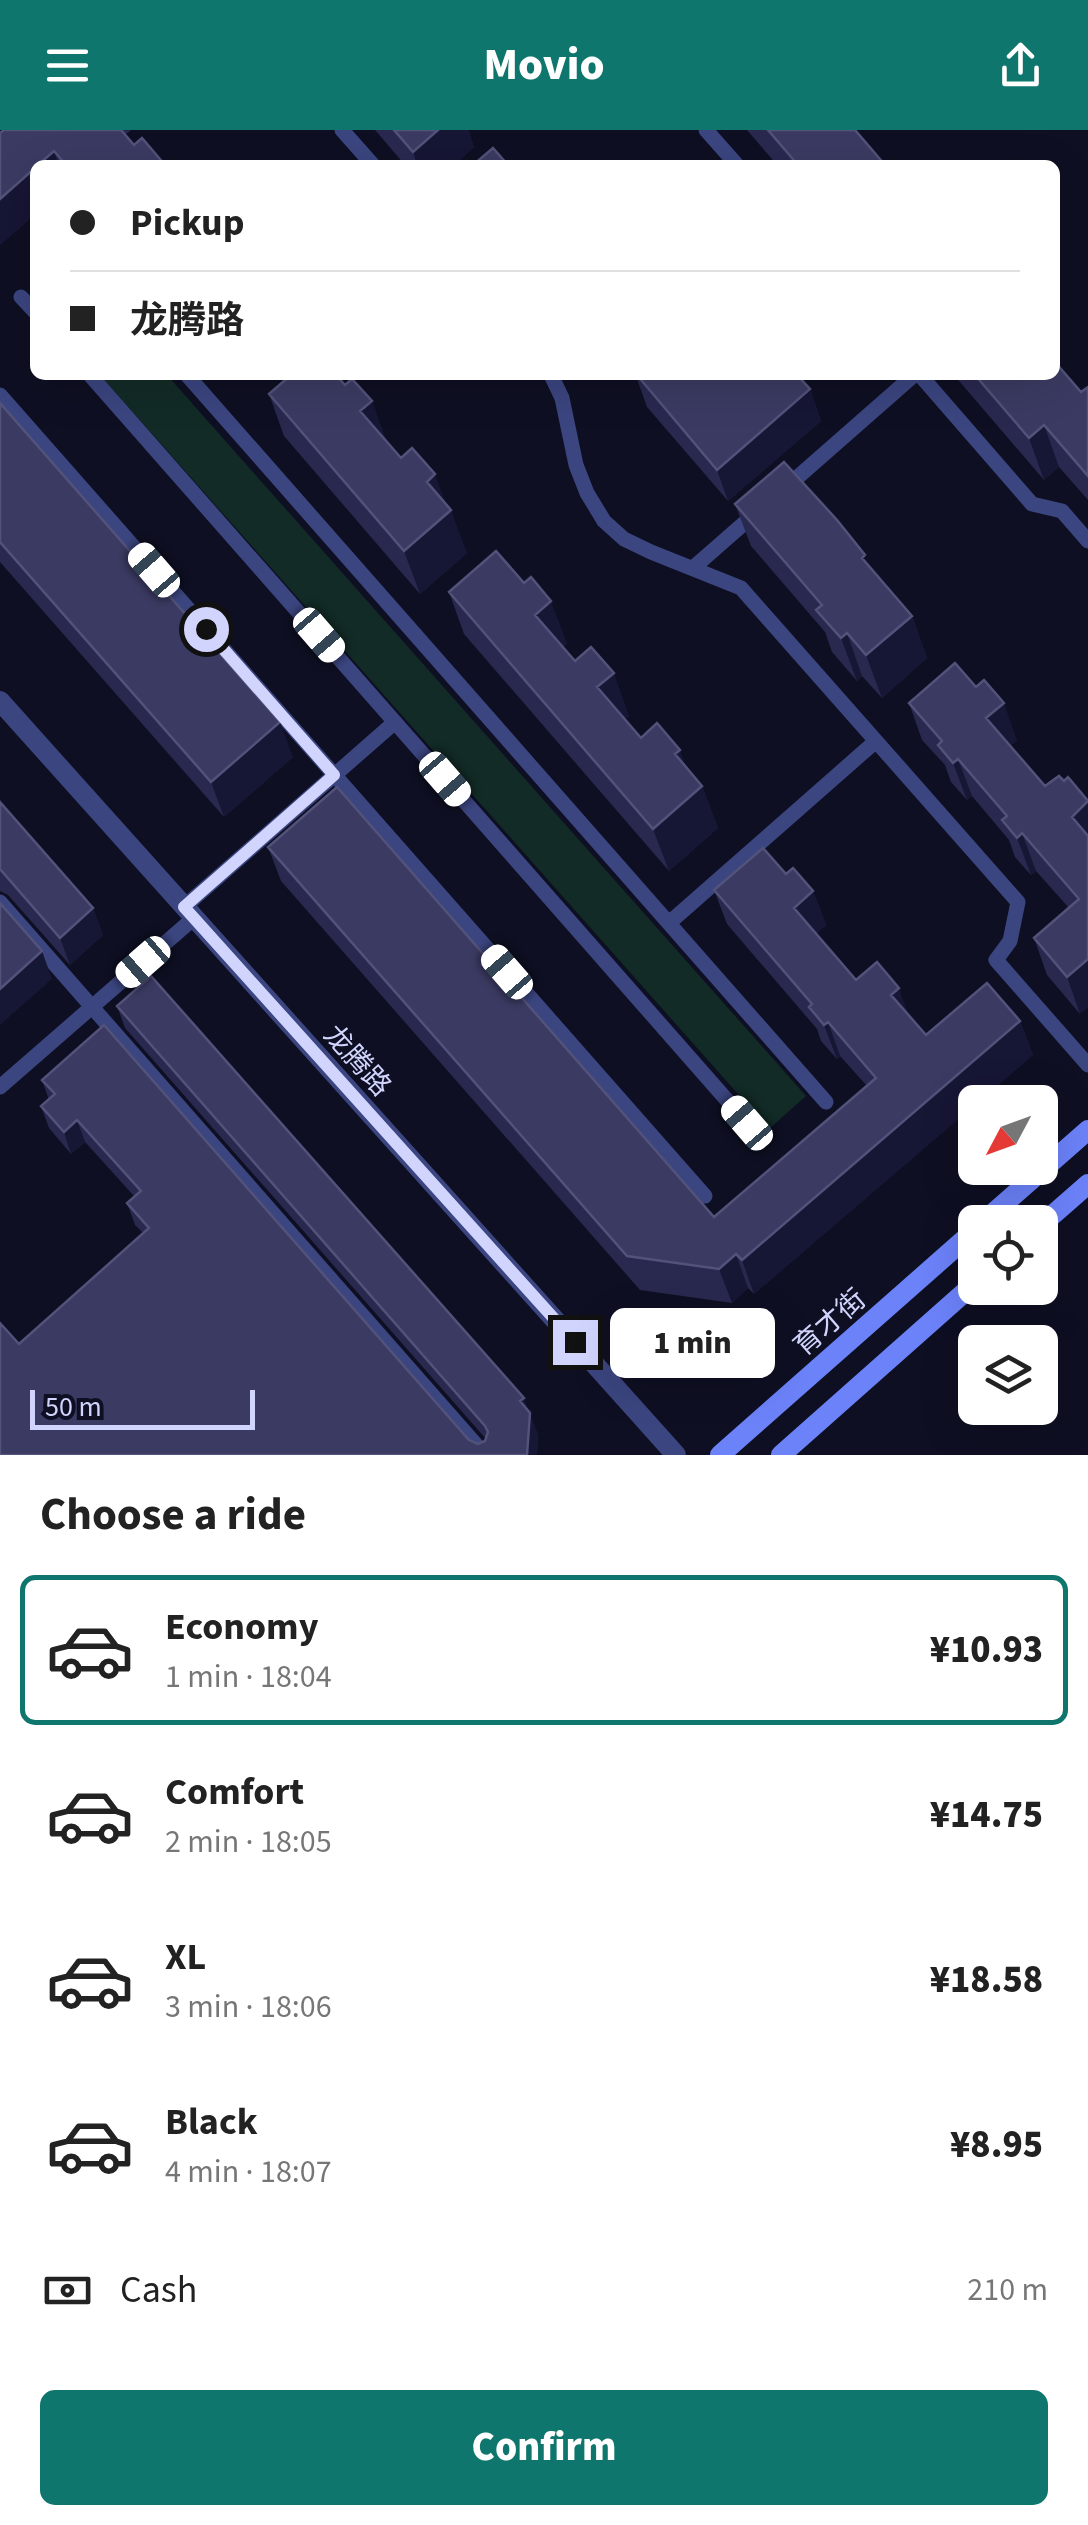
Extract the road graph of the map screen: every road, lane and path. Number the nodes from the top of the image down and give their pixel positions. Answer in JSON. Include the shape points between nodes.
{"nodes":[{"id":1,"x":342,"y":130,"type":"edge"},
{"id":2,"x":706,"y":130,"type":"edge"},
{"id":3,"x":369,"y":160,"type":"edge"},
{"id":4,"x":733,"y":160,"type":"edge"},
{"id":5,"x":21,"y":296,"type":"dead end"},
{"id":6,"x":30,"y":306,"type":"edge"},
{"id":7,"x":94,"y":380,"type":"edge"},
{"id":8,"x":191,"y":380,"type":"edge"},
{"id":9,"x":553,"y":380,"type":"edge"},
{"id":10,"x":911,"y":380,"type":"edge"},
{"id":11,"x":921,"y":380,"type":"edge"},
{"id":12,"x":0,"y":395,"type":"edge"},
{"id":13,"x":1088,"y":540,"type":"edge"},
{"id":14,"x":693,"y":568,"type":"junction"},
{"id":15,"x":0,"y":701,"type":"edge"},
{"id":16,"x":395,"y":722,"type":"junction"},
{"id":17,"x":876,"y":741,"type":"junction"},
{"id":18,"x":334,"y":775,"type":"junction"},
{"id":19,"x":0,"y":902,"type":"edge"},
{"id":20,"x":189,"y":912,"type":"junction"},
{"id":21,"x":669,"y":923,"type":"junction"},
{"id":22,"x":92,"y":1007,"type":"junction"},
{"id":23,"x":1088,"y":1065,"type":"edge"},
{"id":24,"x":0,"y":1087,"type":"edge"},
{"id":25,"x":826,"y":1102,"type":"dead end"},
{"id":26,"x":747,"y":1123,"type":"dead end"},
{"id":27,"x":1088,"y":1130,"type":"edge"},
{"id":28,"x":1088,"y":1184,"type":"edge"},
{"id":29,"x":704,"y":1196,"type":"dead end"},
{"id":30,"x":1002,"y":1205,"type":"edge"},
{"id":31,"x":1058,"y":1210,"type":"edge"},
{"id":32,"x":958,"y":1245,"type":"edge"},
{"id":33,"x":958,"y":1298,"type":"edge"},
{"id":34,"x":485,"y":1455,"type":"edge"},
{"id":35,"x":676,"y":1455,"type":"edge"},
{"id":36,"x":720,"y":1455,"type":"edge"},
{"id":37,"x":780,"y":1455,"type":"edge"}],
"edges":[{"from":1,"to":3,"type":"lane"},
{"from":2,"to":4,"type":"lane"},
{"from":5,"to":6,"type":"lane"},
{"from":7,"to":16,"type":"lane"},
{"from":8,"to":21,"type":"lane"},
{"from":9,"to":14,"type":"lane","via":[[576,466],[604,521],[624,539]]},
{"from":10,"to":14,"type":"lane"},
{"from":11,"to":13,"type":"lane","via":[[1032,504],[1062,511]]},
{"from":12,"to":18,"type":"lane"},
{"from":14,"to":17,"type":"lane","via":[[741,588]]},
{"from":15,"to":20,"type":"street","name":"龙腾路"},
{"from":16,"to":18,"type":"lane"},
{"from":16,"to":26,"type":"lane"},
{"from":17,"to":21,"type":"lane"},
{"from":17,"to":23,"type":"lane","via":[[1018,902],[1010,941],[996,960]]},
{"from":18,"to":20,"type":"lane"},
{"from":18,"to":29,"type":"lane"},
{"from":19,"to":22,"type":"lane"},
{"from":20,"to":22,"type":"lane"},
{"from":20,"to":35,"type":"street","name":"龙腾路"},
{"from":21,"to":25,"type":"lane"},
{"from":22,"to":24,"type":"lane"},
{"from":22,"to":34,"type":"lane"},
{"from":27,"to":30,"type":"street"},
{"from":28,"to":31,"type":"street"},
{"from":32,"to":36,"type":"street","name":"育才街"},
{"from":33,"to":37,"type":"street"}]}
